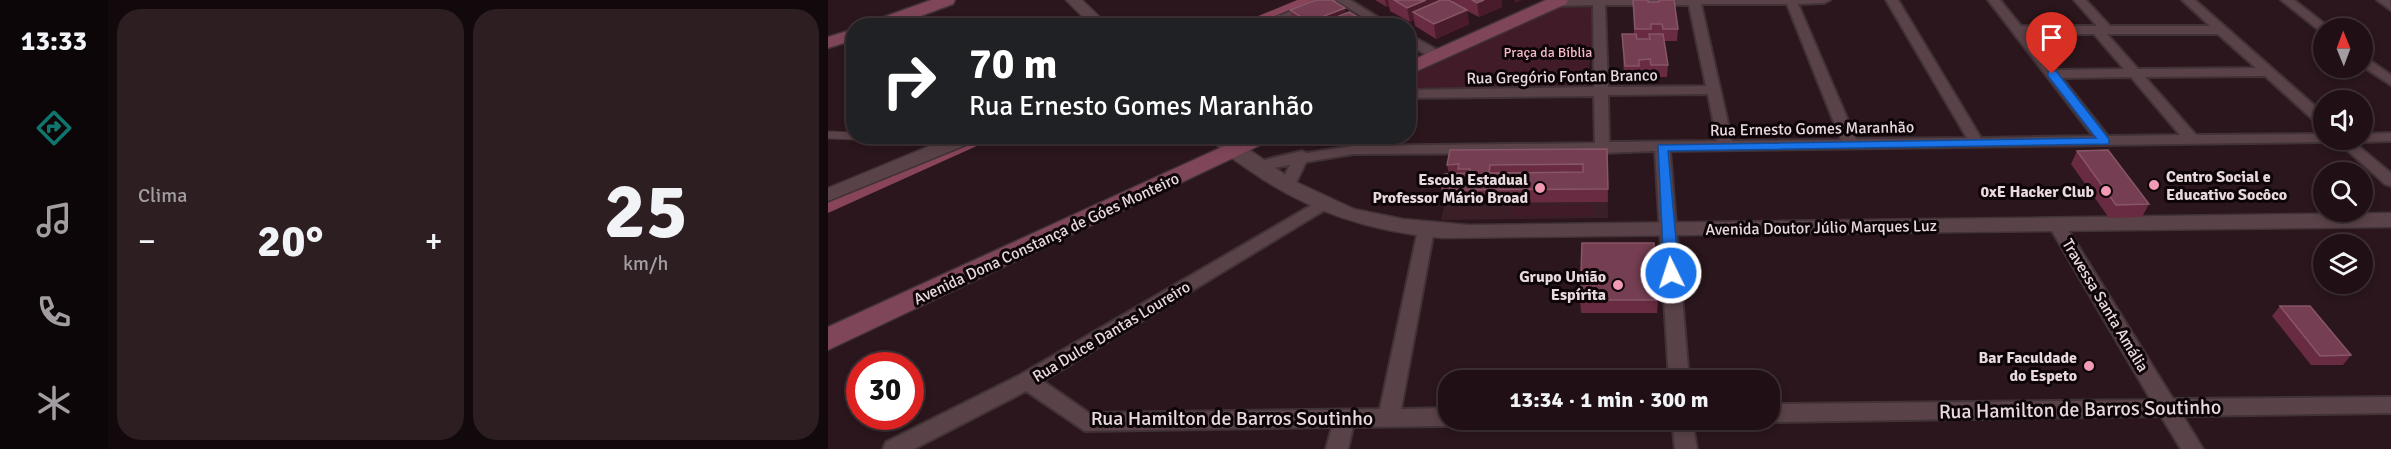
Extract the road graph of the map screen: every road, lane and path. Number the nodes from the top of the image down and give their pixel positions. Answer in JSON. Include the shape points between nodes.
{"nodes":[{"id":1,"x":947,"y":0,"type":"edge"},
{"id":2,"x":1073,"y":0,"type":"edge"},
{"id":3,"x":1331,"y":0,"type":"edge"},
{"id":4,"x":1341,"y":0,"type":"edge"},
{"id":5,"x":1791,"y":0,"type":"edge"},
{"id":6,"x":1824,"y":0,"type":"edge"},
{"id":7,"x":1892,"y":0,"type":"edge"},
{"id":8,"x":1994,"y":0,"type":"edge"},
{"id":9,"x":2080,"y":0,"type":"edge"},
{"id":10,"x":2188,"y":0,"type":"edge"},
{"id":11,"x":2287,"y":0,"type":"edge"},
{"id":12,"x":2383,"y":0,"type":"edge"},
{"id":13,"x":1558,"y":1,"type":"edge"},
{"id":14,"x":1694,"y":1,"type":"edge"},
{"id":15,"x":1599,"y":2,"type":"junction"},
{"id":16,"x":2391,"y":6,"type":"edge"},
{"id":17,"x":896,"y":18,"type":"edge"},
{"id":18,"x":1093,"y":18,"type":"edge"},
{"id":19,"x":1283,"y":18,"type":"edge"},
{"id":20,"x":1372,"y":18,"type":"edge"},
{"id":21,"x":2313,"y":20,"type":"edge"},
{"id":22,"x":2017,"y":30,"type":"junction"},
{"id":23,"x":2102,"y":30,"type":"junction"},
{"id":24,"x":2221,"y":30,"type":"junction"},
{"id":25,"x":846,"y":37,"type":"edge"},
{"id":26,"x":1416,"y":43,"type":"edge"},
{"id":27,"x":828,"y":44,"type":"edge"},
{"id":28,"x":1438,"y":56,"type":"junction"},
{"id":29,"x":1416,"y":66,"type":"edge"},
{"id":30,"x":2373,"y":67,"type":"edge"},
{"id":31,"x":2269,"y":72,"type":"junction"},
{"id":32,"x":2136,"y":73,"type":"junction"},
{"id":33,"x":2052,"y":74,"type":"junction"},
{"id":34,"x":2391,"y":81,"type":"edge"},
{"id":35,"x":1715,"y":90,"type":"junction"},
{"id":36,"x":1416,"y":94,"type":"edge"},
{"id":37,"x":1602,"y":94,"type":"junction"},
{"id":38,"x":2313,"y":112,"type":"edge"},
{"id":39,"x":828,"y":135,"type":"edge"},
{"id":40,"x":846,"y":136,"type":"edge"},
{"id":41,"x":2391,"y":137,"type":"edge"},
{"id":42,"x":2313,"y":138,"type":"edge"},
{"id":43,"x":2373,"y":138,"type":"edge"},
{"id":44,"x":2192,"y":140,"type":"junction"},
{"id":45,"x":2104,"y":141,"type":"junction"},
{"id":46,"x":1977,"y":143,"type":"junction"},
{"id":47,"x":952,"y":144,"type":"edge"},
{"id":48,"x":1226,"y":144,"type":"edge"},
{"id":49,"x":1851,"y":145,"type":"junction"},
{"id":50,"x":1726,"y":147,"type":"junction"},
{"id":51,"x":1662,"y":148,"type":"junction"},
{"id":52,"x":1602,"y":149,"type":"junction"},
{"id":53,"x":2355,"y":150,"type":"edge"},
{"id":54,"x":1302,"y":156,"type":"junction"},
{"id":55,"x":1257,"y":166,"type":"junction"},
{"id":56,"x":2391,"y":181,"type":"edge"},
{"id":57,"x":1288,"y":184,"type":"junction"},
{"id":58,"x":828,"y":195,"type":"edge"},
{"id":59,"x":1322,"y":204,"type":"junction"},
{"id":60,"x":2391,"y":220,"type":"edge"},
{"id":61,"x":2056,"y":224,"type":"junction"},
{"id":62,"x":1426,"y":230,"type":"junction"},
{"id":63,"x":1668,"y":230,"type":"junction"},
{"id":64,"x":828,"y":339,"type":"edge"},
{"id":65,"x":1678,"y":370,"type":"edge"},
{"id":66,"x":1027,"y":381,"type":"junction"},
{"id":67,"x":2391,"y":405,"type":"edge"},
{"id":68,"x":2168,"y":408,"type":"junction"},
{"id":69,"x":1780,"y":413,"type":"edge"},
{"id":70,"x":1438,"y":417,"type":"edge"},
{"id":71,"x":1345,"y":418,"type":"junction"},
{"id":72,"x":1389,"y":418,"type":"junction"},
{"id":73,"x":1683,"y":430,"type":"edge"},
{"id":74,"x":894,"y":449,"type":"edge"},
{"id":75,"x":1337,"y":449,"type":"edge"},
{"id":76,"x":1686,"y":449,"type":"edge"},
{"id":77,"x":2193,"y":449,"type":"edge"}],
"edges":[{"from":1,"to":17,"type":"main road"},
{"from":2,"to":18,"type":"street"},
{"from":3,"to":19,"type":"street"},
{"from":4,"to":20,"type":"street"},
{"from":5,"to":6,"type":"street"},
{"from":5,"to":14,"type":"street"},
{"from":5,"to":49,"type":"street"},
{"from":7,"to":46,"type":"street"},
{"from":8,"to":22,"type":"street"},
{"from":9,"to":23,"type":"street"},
{"from":10,"to":24,"type":"street"},
{"from":11,"to":21,"type":"street"},
{"from":12,"to":16,"type":"street"},
{"from":13,"to":15,"type":"street"},
{"from":13,"to":28,"type":"main road"},
{"from":14,"to":15,"type":"street"},
{"from":14,"to":35,"type":"street"},
{"from":15,"to":37,"type":"street"},
{"from":22,"to":23,"type":"street"},
{"from":22,"to":33,"type":"street"},
{"from":23,"to":24,"type":"street"},
{"from":23,"to":32,"type":"street"},
{"from":24,"to":31,"type":"street"},
{"from":25,"to":27,"type":"main road"},
{"from":26,"to":28,"type":"street"},
{"from":28,"to":29,"type":"main road"},
{"from":30,"to":34,"type":"street"},
{"from":31,"to":32,"type":"street"},
{"from":31,"to":38,"type":"street"},
{"from":32,"to":33,"type":"street"},
{"from":32,"to":44,"type":"street"},
{"from":33,"to":45,"type":"street"},
{"from":35,"to":37,"type":"street","name":"Rua Gregório Fontan Branco"},
{"from":35,"to":50,"type":"street"},
{"from":36,"to":37,"type":"street","name":"Rua Gregório Fontan Branco"},
{"from":37,"to":52,"type":"street"},
{"from":39,"to":40,"type":"lane"},
{"from":41,"to":43,"type":"street"},
{"from":42,"to":44,"type":"street","name":"Rua Ernesto Gomes Maranhão"},
{"from":44,"to":45,"type":"street","name":"Rua Ernesto Gomes Maranhão"},
{"from":45,"to":46,"type":"street","name":"Rua Ernesto Gomes Maranhão"},
{"from":46,"to":49,"type":"street","name":"Rua Ernesto Gomes Maranhão"},
{"from":47,"to":58,"type":"street"},
{"from":48,"to":55,"type":"street","name":"Avenida Doutor Júlio Marques Luz"},
{"from":48,"to":64,"type":"main road","name":"Avenida Dona Constança de Góes Monteiro"},
{"from":49,"to":50,"type":"street","name":"Rua Ernesto Gomes Maranhão"},
{"from":50,"to":51,"type":"street","name":"Rua Ernesto Gomes Maranhão"},
{"from":51,"to":52,"type":"street","name":"Rua Ernesto Gomes Maranhão"},
{"from":51,"to":63,"type":"street"},
{"from":52,"to":54,"type":"street","name":"Rua Ernesto Gomes Maranhão","via":[[1353,150]]},
{"from":53,"to":56,"type":"street"},
{"from":54,"to":55,"type":"street","name":"Rua Ernesto Gomes Maranhão"},
{"from":54,"to":57,"type":"street"},
{"from":55,"to":57,"type":"street","name":"Avenida Doutor Júlio Marques Luz"},
{"from":57,"to":59,"type":"street","name":"Avenida Doutor Júlio Marques Luz"},
{"from":59,"to":62,"type":"street","name":"Avenida Doutor Júlio Marques Luz","via":[[1364,219]]},
{"from":59,"to":66,"type":"street","name":"Rua Dulce Dantas Loureiro"},
{"from":60,"to":61,"type":"street","name":"Avenida Doutor Júlio Marques Luz"},
{"from":61,"to":63,"type":"street","name":"Avenida Doutor Júlio Marques Luz"},
{"from":61,"to":68,"type":"street","name":"Travessa Santa Amália"},
{"from":62,"to":63,"type":"street","name":"Avenida Doutor Júlio Marques Luz"},
{"from":62,"to":72,"type":"street"},
{"from":63,"to":65,"type":"street"},
{"from":66,"to":71,"type":"street","name":"Rua Hamilton de Barros Soutinho","via":[[1085,422]]},
{"from":66,"to":74,"type":"street","name":"Rua Dulce Dantas Loureiro"},
{"from":67,"to":68,"type":"street","name":"Rua Hamilton de Barros Soutinho"},
{"from":68,"to":69,"type":"street","name":"Rua Hamilton de Barros Soutinho"},
{"from":68,"to":77,"type":"street","name":"Travessa Santa Amália"},
{"from":70,"to":72,"type":"street","name":"Rua Hamilton de Barros Soutinho"},
{"from":71,"to":72,"type":"street","name":"Rua Hamilton de Barros Soutinho"},
{"from":71,"to":75,"type":"street"},
{"from":73,"to":76,"type":"street"}]}
